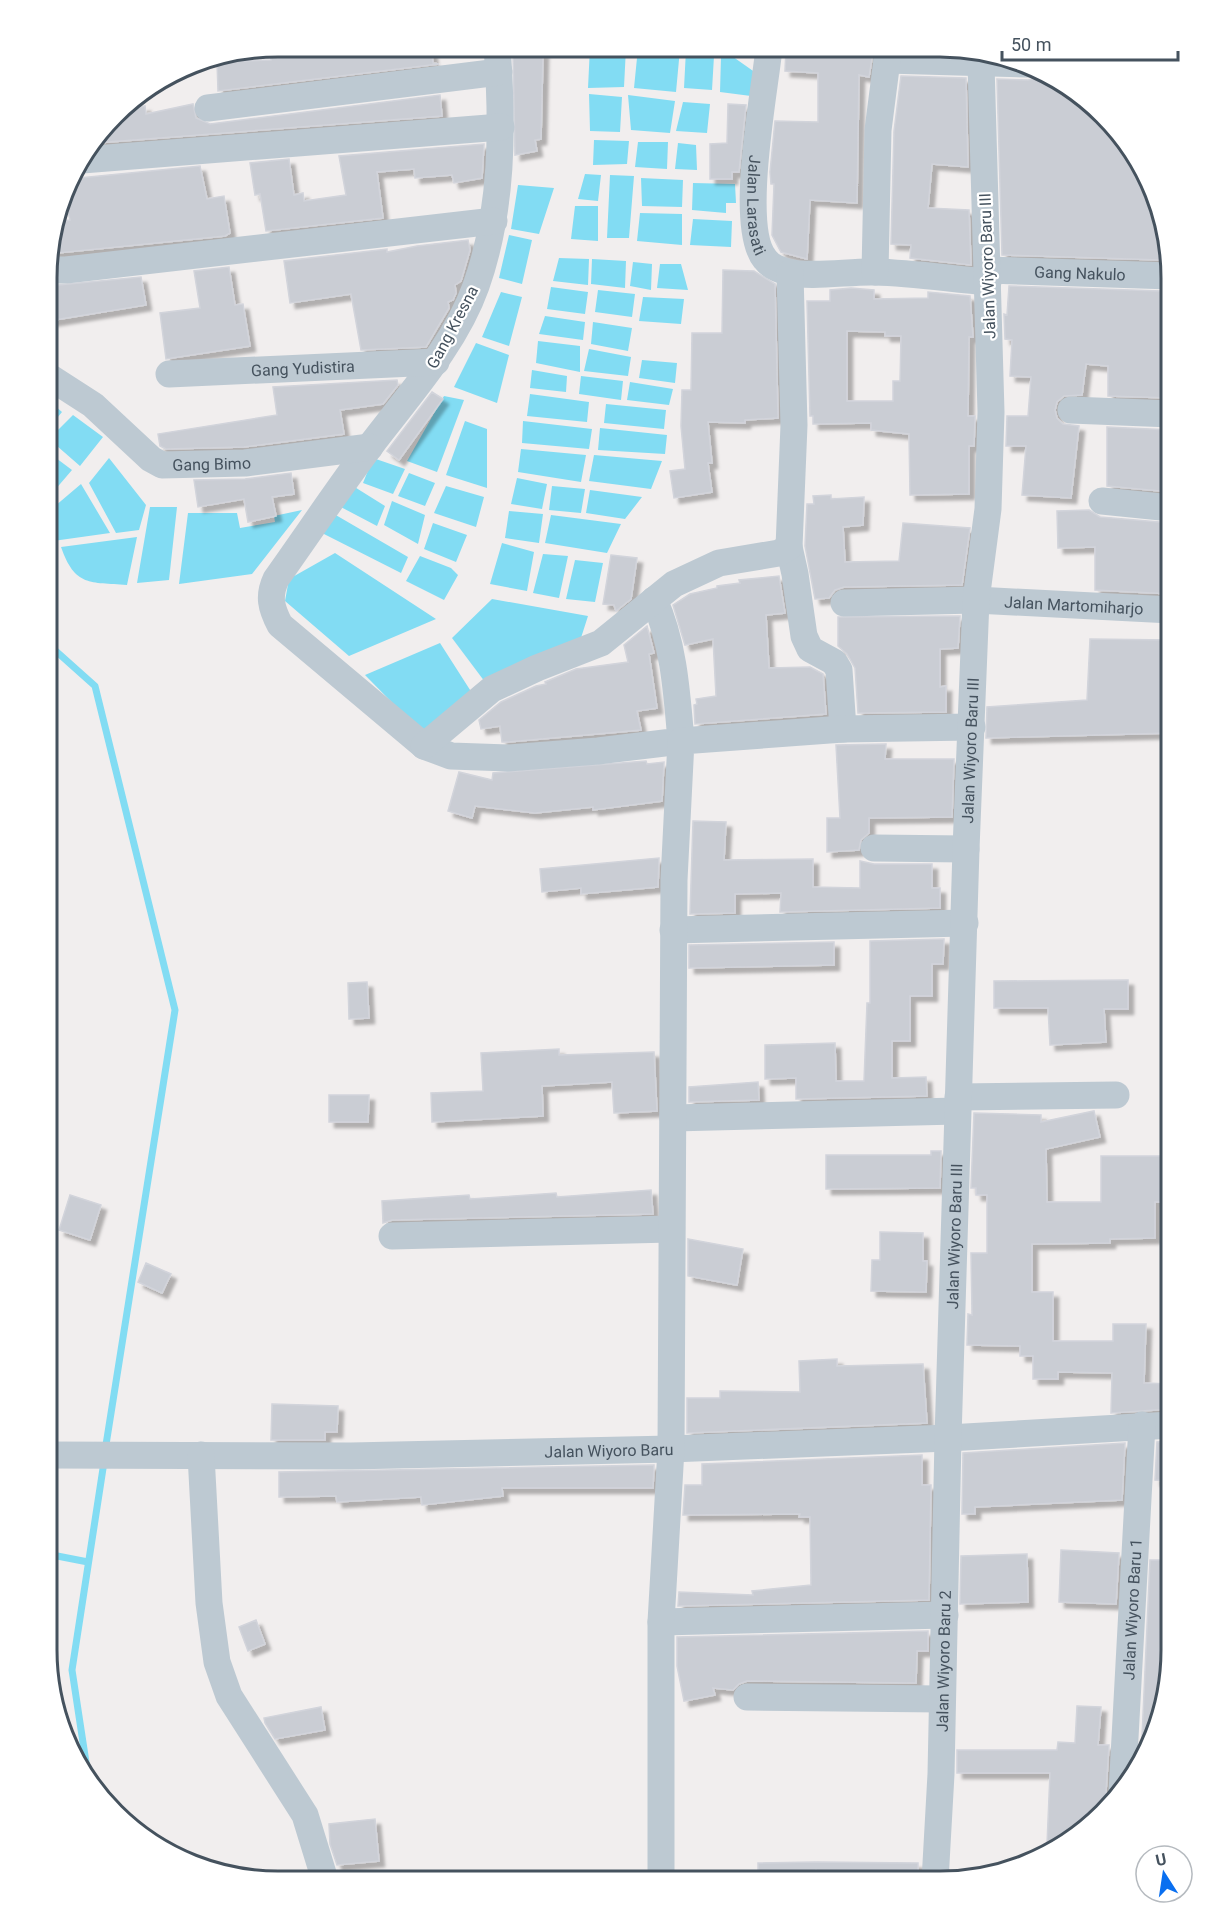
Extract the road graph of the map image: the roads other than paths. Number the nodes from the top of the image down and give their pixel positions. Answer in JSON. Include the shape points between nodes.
{"nodes":[{"id":1,"x":769,"y":57,"type":"edge"},
{"id":2,"x":889,"y":57,"type":"edge"},
{"id":3,"x":917,"y":57,"type":"edge"},
{"id":4,"x":498,"y":60,"type":"edge"},
{"id":5,"x":981,"y":64,"type":"junction"},
{"id":6,"x":994,"y":64,"type":"edge"},
{"id":7,"x":208,"y":108,"type":"dead end"},
{"id":8,"x":501,"y":128,"type":"junction"},
{"id":9,"x":92,"y":159,"type":"edge"},
{"id":10,"x":494,"y":221,"type":"junction"},
{"id":11,"x":57,"y":269,"type":"edge"},
{"id":12,"x":875,"y":272,"type":"junction"},
{"id":13,"x":790,"y":273,"type":"junction"},
{"id":14,"x":988,"y":276,"type":"junction"},
{"id":15,"x":1161,"y":276,"type":"edge"},
{"id":16,"x":436,"y":362,"type":"junction"},
{"id":17,"x":169,"y":374,"type":"dead end"},
{"id":18,"x":57,"y":382,"type":"edge"},
{"id":19,"x":1071,"y":410,"type":"dead end"},
{"id":20,"x":1161,"y":414,"type":"edge"},
{"id":21,"x":370,"y":447,"type":"junction"},
{"id":22,"x":1102,"y":501,"type":"dead end"},
{"id":23,"x":1161,"y":507,"type":"edge"},
{"id":24,"x":789,"y":547,"type":"junction"},
{"id":25,"x":654,"y":600,"type":"junction"},
{"id":26,"x":976,"y":600,"type":"junction"},
{"id":27,"x":843,"y":603,"type":"dead end"},
{"id":28,"x":1161,"y":609,"type":"edge"},
{"id":29,"x":972,"y":727,"type":"junction"},
{"id":30,"x":843,"y":729,"type":"junction"},
{"id":31,"x":681,"y":741,"type":"junction"},
{"id":32,"x":424,"y":747,"type":"junction"},
{"id":33,"x":874,"y":848,"type":"dead end"},
{"id":34,"x":966,"y":849,"type":"junction"},
{"id":35,"x":965,"y":922,"type":"junction"},
{"id":36,"x":673,"y":930,"type":"junction"},
{"id":37,"x":1116,"y":1095,"type":"dead end"},
{"id":38,"x":958,"y":1104,"type":"junction"},
{"id":39,"x":673,"y":1118,"type":"junction"},
{"id":40,"x":671,"y":1229,"type":"junction"},
{"id":41,"x":392,"y":1236,"type":"dead end"},
{"id":42,"x":1142,"y":1425,"type":"junction"},
{"id":43,"x":1161,"y":1425,"type":"edge"},
{"id":44,"x":948,"y":1438,"type":"junction"},
{"id":45,"x":671,"y":1449,"type":"junction"},
{"id":46,"x":57,"y":1455,"type":"edge"},
{"id":47,"x":201,"y":1455,"type":"junction"},
{"id":48,"x":945,"y":1615,"type":"junction"},
{"id":49,"x":661,"y":1622,"type":"junction"},
{"id":50,"x":747,"y":1697,"type":"dead end"},
{"id":51,"x":942,"y":1699,"type":"junction"},
{"id":52,"x":1123,"y":1774,"type":"edge"},
{"id":53,"x":322,"y":1871,"type":"edge"},
{"id":54,"x":661,"y":1871,"type":"edge"},
{"id":55,"x":935,"y":1871,"type":"edge"}],
"edges":[{"from":1,"to":13,"type":"street","name":"Jalan Larasati","via":[[755,139],[754,210],[759,248],[765,259]]},
{"from":2,"to":12,"type":"street","via":[[878,130]]},
{"from":3,"to":5,"type":"street"},
{"from":4,"to":7,"type":"street"},
{"from":4,"to":8,"type":"street","name":"Gang Kresna"},
{"from":5,"to":6,"type":"street"},
{"from":5,"to":14,"type":"street","name":"Jalan Wiyoro Baru III"},
{"from":8,"to":9,"type":"street"},
{"from":8,"to":10,"type":"street","name":"Gang Kresna"},
{"from":10,"to":11,"type":"street"},
{"from":10,"to":16,"type":"street","name":"Gang Kresna","via":[[475,289]]},
{"from":12,"to":13,"type":"street","name":"Gang Nakulo"},
{"from":12,"to":14,"type":"street","name":"Gang Nakulo"},
{"from":13,"to":24,"type":"street","via":[[794,425]]},
{"from":14,"to":15,"type":"street","name":"Gang Nakulo"},
{"from":14,"to":26,"type":"street","name":"Jalan Wiyoro Baru III","via":[[988,510]]},
{"from":16,"to":17,"type":"street","name":"Gang Yudistira"},
{"from":16,"to":21,"type":"street","name":"Gang Kresna"},
{"from":18,"to":21,"type":"street","name":"Gang Bimo","via":[[93,405],[162,465],[245,464]]},
{"from":19,"to":20,"type":"street"},
{"from":21,"to":32,"type":"street","name":"Gang Kresna","via":[[276,579],[271,601],[280,625]]},
{"from":22,"to":23,"type":"street"},
{"from":24,"to":25,"type":"street","via":[[779,553],[719,563],[674,584]]},
{"from":24,"to":30,"type":"street","via":[[804,636],[810,649],[834,662],[839,670]]},
{"from":25,"to":31,"type":"street","via":[[674,675]]},
{"from":25,"to":32,"type":"street","via":[[601,643],[492,690]]},
{"from":26,"to":27,"type":"street","name":"Jalan Martomiharjo"},
{"from":26,"to":28,"type":"street","name":"Jalan Martomiharjo"},
{"from":26,"to":29,"type":"street","name":"Jalan Wiyoro Baru III"},
{"from":29,"to":30,"type":"street"},
{"from":29,"to":34,"type":"street","name":"Jalan Wiyoro Baru III"},
{"from":30,"to":31,"type":"street"},
{"from":31,"to":32,"type":"street","via":[[507,758],[451,756]]},
{"from":31,"to":36,"type":"street"},
{"from":33,"to":34,"type":"street"},
{"from":34,"to":35,"type":"street","name":"Jalan Wiyoro Baru III"},
{"from":35,"to":36,"type":"street"},
{"from":35,"to":38,"type":"street","name":"Jalan Wiyoro Baru III"},
{"from":36,"to":39,"type":"street"},
{"from":37,"to":38,"type":"street"},
{"from":38,"to":39,"type":"street"},
{"from":38,"to":44,"type":"street","name":"Jalan Wiyoro Baru III"},
{"from":39,"to":40,"type":"street"},
{"from":40,"to":41,"type":"street"},
{"from":40,"to":45,"type":"street"},
{"from":42,"to":43,"type":"street","name":"Jalan Wiyoro Baru"},
{"from":42,"to":44,"type":"street","name":"Jalan Wiyoro Baru"},
{"from":42,"to":52,"type":"street","name":"Jalan Wiyoro Baru 1"},
{"from":44,"to":45,"type":"street","name":"Jalan Wiyoro Baru"},
{"from":44,"to":48,"type":"street","name":"Jalan Wiyoro Baru 2"},
{"from":45,"to":47,"type":"street","name":"Jalan Wiyoro Baru"},
{"from":45,"to":49,"type":"street"},
{"from":46,"to":47,"type":"street","name":"Jalan Wiyoro Baru"},
{"from":47,"to":53,"type":"street","via":[[209,1603],[217,1662],[230,1696],[305,1815]]},
{"from":48,"to":49,"type":"street"},
{"from":48,"to":51,"type":"street","name":"Jalan Wiyoro Baru 2"},
{"from":49,"to":54,"type":"street"},
{"from":50,"to":51,"type":"street"},
{"from":51,"to":55,"type":"street","name":"Jalan Wiyoro Baru 2"}]}
